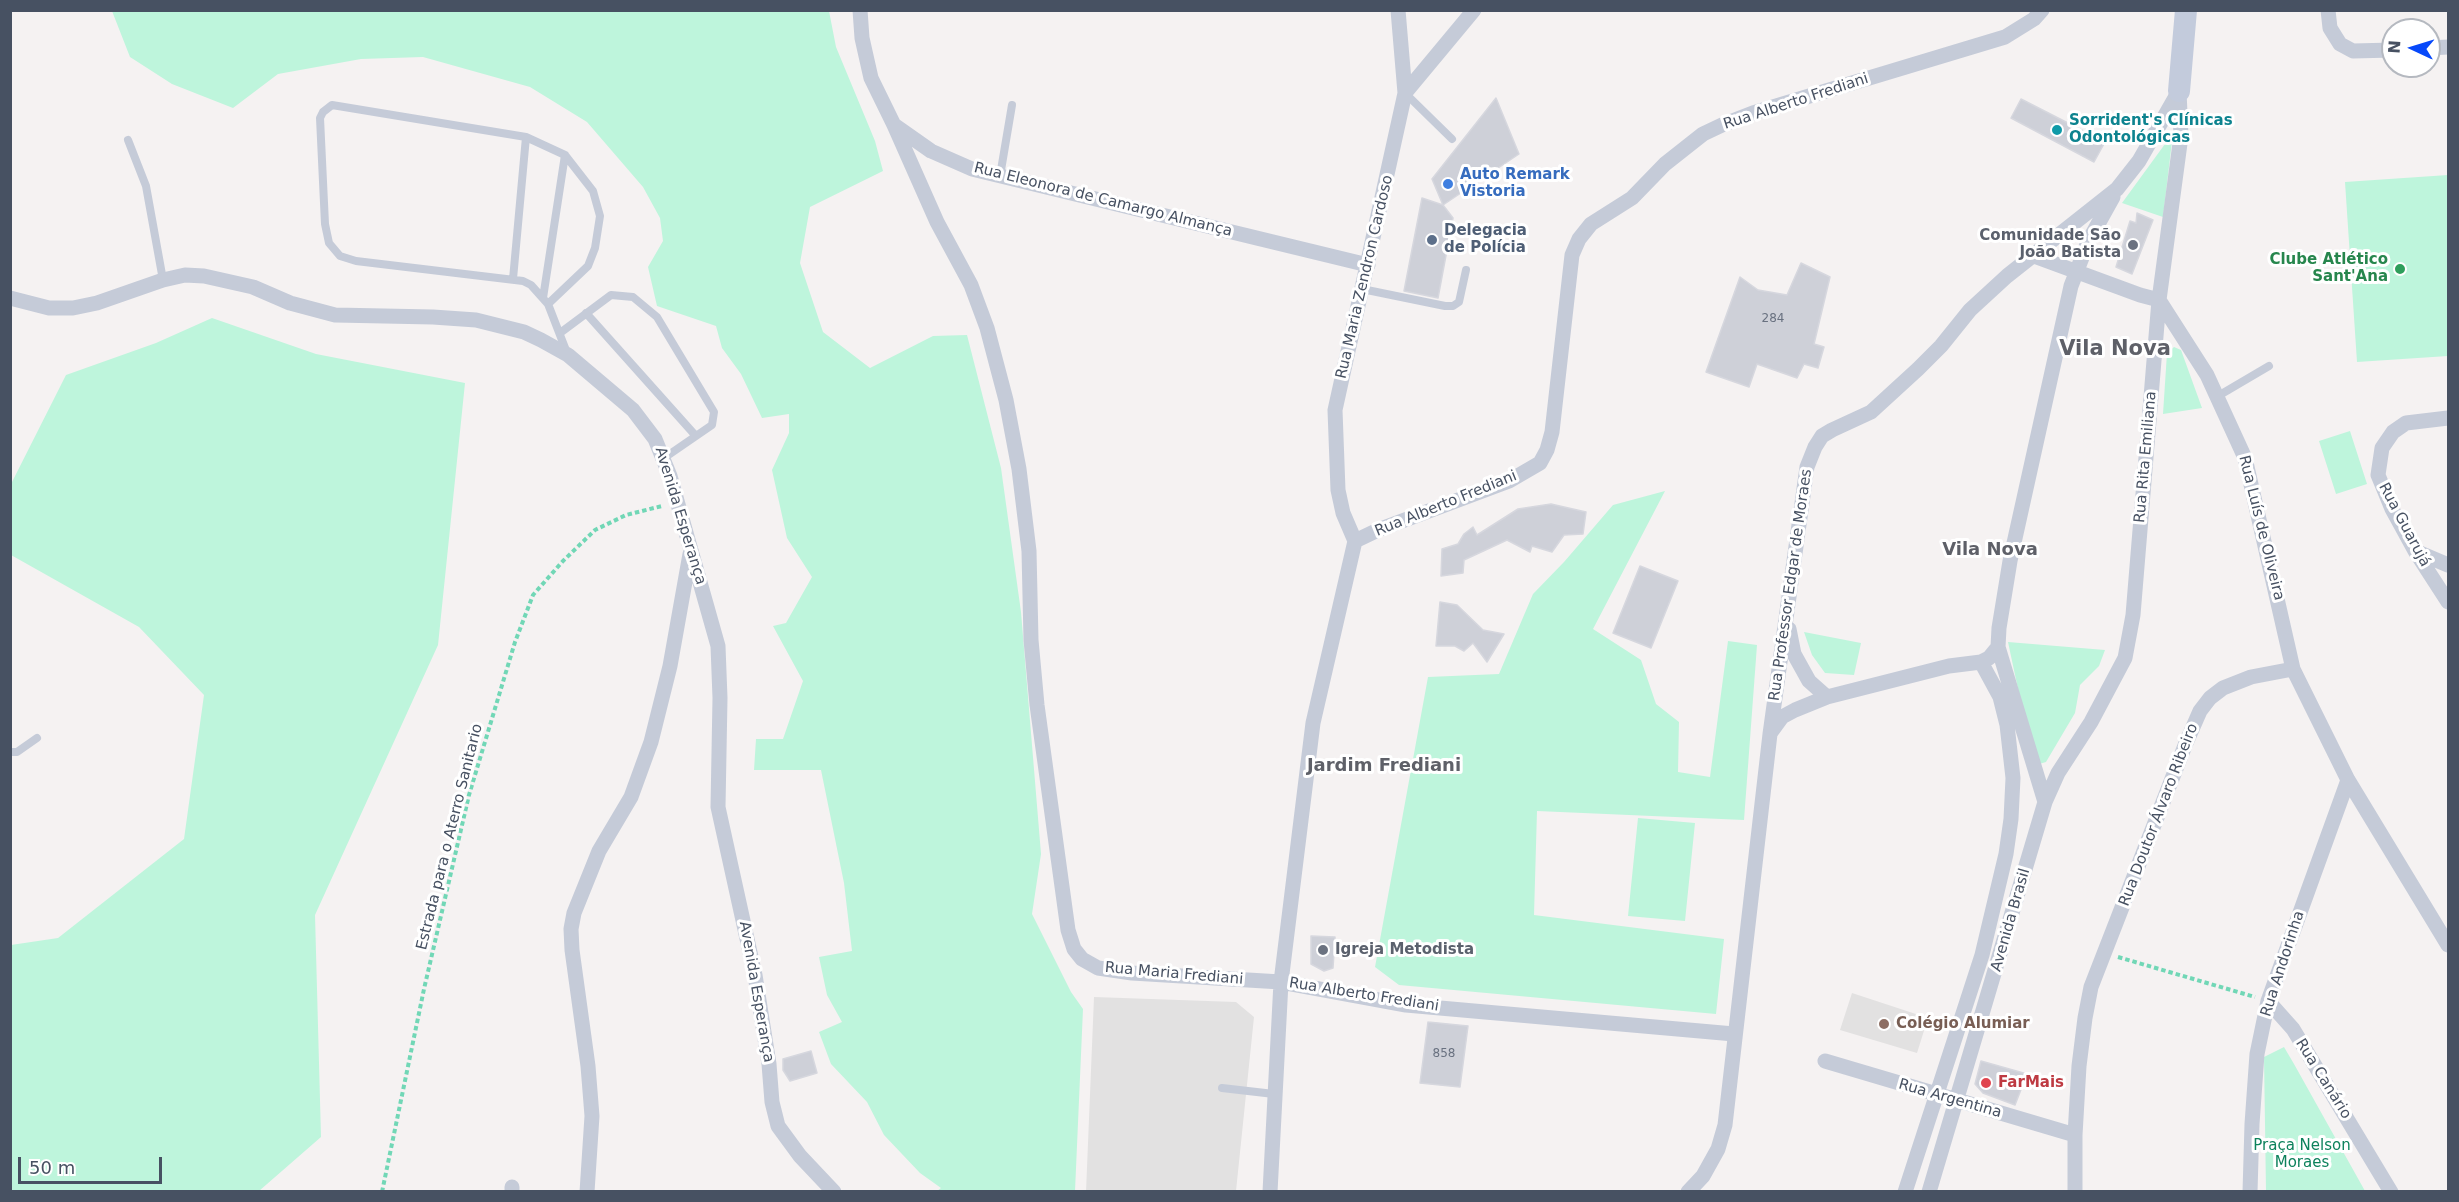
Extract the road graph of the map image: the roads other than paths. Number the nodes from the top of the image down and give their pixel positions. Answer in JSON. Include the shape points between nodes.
{"nodes":[{"id":1,"x":1398,"y":10,"type":"edge"},
{"id":2,"x":1474,"y":10,"type":"edge"},
{"id":3,"x":2042,"y":10,"type":"edge"},
{"id":4,"x":2186,"y":10,"type":"edge"},
{"id":5,"x":2328,"y":10,"type":"edge"},
{"id":6,"x":860,"y":11,"type":"edge"},
{"id":7,"x":2381,"y":50,"type":"edge"},
{"id":8,"x":2179,"y":91,"type":"junction"},
{"id":9,"x":1405,"y":93,"type":"junction"},
{"id":10,"x":1012,"y":105,"type":"dead end"},
{"id":11,"x":894,"y":125,"type":"junction"},
{"id":12,"x":526,"y":137,"type":"junction"},
{"id":13,"x":1452,"y":139,"type":"dead end"},
{"id":14,"x":128,"y":140,"type":"dead end"},
{"id":15,"x":565,"y":154,"type":"junction"},
{"id":16,"x":1000,"y":176,"type":"junction"},
{"id":17,"x":2117,"y":189,"type":"junction"},
{"id":18,"x":2034,"y":256,"type":"junction"},
{"id":19,"x":1368,"y":265,"type":"junction"},
{"id":20,"x":1466,"y":270,"type":"dead end"},
{"id":21,"x":2076,"y":271,"type":"junction"},
{"id":22,"x":513,"y":279,"type":"junction"},
{"id":23,"x":163,"y":280,"type":"junction"},
{"id":24,"x":1362,"y":289,"type":"junction"},
{"id":25,"x":10,"y":298,"type":"edge"},
{"id":26,"x":2158,"y":300,"type":"junction"},
{"id":27,"x":545,"y":301,"type":"junction"},
{"id":28,"x":586,"y":313,"type":"junction"},
{"id":29,"x":560,"y":333,"type":"junction"},
{"id":30,"x":568,"y":355,"type":"junction"},
{"id":31,"x":2269,"y":366,"type":"dead end"},
{"id":32,"x":2218,"y":396,"type":"junction"},
{"id":33,"x":2448,"y":418,"type":"edge"},
{"id":34,"x":695,"y":435,"type":"junction"},
{"id":35,"x":664,"y":458,"type":"junction"},
{"id":36,"x":1355,"y":542,"type":"junction"},
{"id":37,"x":690,"y":551,"type":"junction"},
{"id":38,"x":2415,"y":551,"type":"junction"},
{"id":39,"x":2448,"y":565,"type":"edge"},
{"id":40,"x":2448,"y":602,"type":"edge"},
{"id":41,"x":1787,"y":614,"type":"junction"},
{"id":42,"x":1998,"y":647,"type":"junction"},
{"id":43,"x":1981,"y":662,"type":"junction"},
{"id":44,"x":2293,"y":669,"type":"junction"},
{"id":45,"x":1827,"y":697,"type":"junction"},
{"id":46,"x":1770,"y":734,"type":"junction"},
{"id":47,"x":37,"y":738,"type":"dead end"},
{"id":48,"x":10,"y":752,"type":"edge"},
{"id":49,"x":2348,"y":780,"type":"junction"},
{"id":50,"x":2045,"y":802,"type":"junction"},
{"id":51,"x":2448,"y":945,"type":"edge"},
{"id":52,"x":1982,"y":955,"type":"junction"},
{"id":53,"x":1998,"y":963,"type":"junction"},
{"id":54,"x":1281,"y":982,"type":"junction"},
{"id":55,"x":2268,"y":1001,"type":"junction"},
{"id":56,"x":1734,"y":1034,"type":"junction"},
{"id":57,"x":1825,"y":1062,"type":"dead end"},
{"id":58,"x":1222,"y":1088,"type":"dead end"},
{"id":59,"x":1274,"y":1094,"type":"junction"},
{"id":60,"x":1937,"y":1095,"type":"junction"},
{"id":61,"x":1956,"y":1100,"type":"junction"},
{"id":62,"x":2075,"y":1135,"type":"junction"},
{"id":63,"x":587,"y":1191,"type":"edge"},
{"id":64,"x":834,"y":1191,"type":"edge"},
{"id":65,"x":1270,"y":1191,"type":"edge"},
{"id":66,"x":1688,"y":1191,"type":"edge"},
{"id":67,"x":1905,"y":1191,"type":"edge"},
{"id":68,"x":1929,"y":1191,"type":"edge"},
{"id":69,"x":2075,"y":1191,"type":"edge"},
{"id":70,"x":2250,"y":1191,"type":"edge"},
{"id":71,"x":2391,"y":1191,"type":"edge"}],
"edges":[{"from":1,"to":9,"type":"street","name":"Rua Maria Zendron Cardoso"},
{"from":2,"to":9,"type":"street"},
{"from":3,"to":36,"type":"street","name":"Rua Alberto Frediani","via":[[2005,37],[1753,113],[1703,134],[1665,164],[1632,198],[1591,224],[1579,239],[1572,255],[1552,432],[1540,463],[1509,481]]},
{"from":4,"to":8,"type":"street"},
{"from":5,"to":7,"type":"street","via":[[2330,28],[2340,44],[2353,51]]},
{"from":6,"to":11,"type":"street","name":"Rua Eleonora de Camargo Almança","via":[[871,78]]},
{"from":8,"to":17,"type":"street","name":"Rua Professor Edgar de Moraes","via":[[2139,161]]},
{"from":8,"to":26,"type":"street","name":"Rua Rita Emiliana","via":[[2181,136]]},
{"from":9,"to":13,"type":"lane"},
{"from":9,"to":19,"type":"street","name":"Rua Maria Zendron Cardoso"},
{"from":10,"to":16,"type":"lane"},
{"from":11,"to":16,"type":"street","name":"Rua Eleonora de Camargo Almança","via":[[931,152]]},
{"from":11,"to":54,"type":"street","name":"Rua Maria Frediani","via":[[937,222],[971,285],[1006,400],[1029,551],[1036,705],[1068,930],[1074,949],[1098,968]]},
{"from":12,"to":15,"type":"lane"},
{"from":12,"to":22,"type":"lane"},
{"from":12,"to":22,"type":"lane","via":[[332,105],[320,118],[325,224],[329,243],[340,256]]},
{"from":14,"to":23,"type":"lane","via":[[146,186]]},
{"from":15,"to":27,"type":"lane"},
{"from":15,"to":27,"type":"lane","via":[[592,191],[600,216],[588,266]]},
{"from":16,"to":19,"type":"street","name":"Rua Eleonora de Camargo Almança"},
{"from":17,"to":18,"type":"street","name":"Rua Professor Edgar de Moraes"},
{"from":17,"to":21,"type":"street"},
{"from":18,"to":21,"type":"street"},
{"from":18,"to":41,"type":"street","name":"Rua Professor Edgar de Moraes","via":[[1970,310],[1941,346],[1872,412],[1822,436],[1807,467]]},
{"from":19,"to":24,"type":"street","name":"Rua Maria Zendron Cardoso"},
{"from":20,"to":24,"type":"lane","via":[[1459,302],[1454,306]]},
{"from":21,"to":26,"type":"street"},
{"from":21,"to":42,"type":"street","via":[[2010,561]]},
{"from":22,"to":27,"type":"lane","via":[[531,285]]},
{"from":23,"to":25,"type":"street","name":"Avenida Esperança","via":[[73,308],[49,308]]},
{"from":23,"to":30,"type":"street","name":"Avenida Esperança","via":[[184,275],[226,279],[309,310],[335,315],[476,320],[524,332]]},
{"from":24,"to":36,"type":"street","name":"Rua Maria Zendron Cardoso","via":[[1335,410],[1338,490]]},
{"from":26,"to":32,"type":"street","name":"Rua Luís de Oliveira"},
{"from":26,"to":50,"type":"street","name":"Rua Rita Emiliana","via":[[2133,615],[2125,658]]},
{"from":27,"to":29,"type":"lane"},
{"from":28,"to":29,"type":"lane"},
{"from":28,"to":34,"type":"lane"},
{"from":28,"to":34,"type":"lane","via":[[611,294],[633,297],[657,317],[714,412],[712,425]]},
{"from":29,"to":30,"type":"lane"},
{"from":30,"to":35,"type":"street","name":"Avenida Esperança","via":[[633,410]]},
{"from":31,"to":32,"type":"lane"},
{"from":32,"to":44,"type":"street","name":"Rua Luís de Oliveira","via":[[2246,458]]},
{"from":33,"to":38,"type":"street","name":"Rua Guarujá","via":[[2406,423],[2393,432],[2382,448],[2378,475]]},
{"from":34,"to":35,"type":"lane"},
{"from":35,"to":37,"type":"street","name":"Avenida Esperança"},
{"from":36,"to":54,"type":"street","name":"Rua Alberto Frediani","via":[[1313,723]]},
{"from":37,"to":63,"type":"street","via":[[670,666],[651,742],[631,797],[599,851],[571,929],[592,1116]]},
{"from":37,"to":64,"type":"street","name":"Avenida Esperança","via":[[718,646],[718,807],[755,975],[772,1102],[785,1137]]},
{"from":38,"to":39,"type":"street"},
{"from":38,"to":40,"type":"street","name":"Rua Guarujá"},
{"from":41,"to":45,"type":"street","via":[[1794,654],[1809,681]]},
{"from":41,"to":46,"type":"street","name":"Rua Professor Edgar de Moraes"},
{"from":42,"to":43,"type":"street"},
{"from":42,"to":50,"type":"street"},
{"from":43,"to":45,"type":"street","via":[[1949,666]]},
{"from":43,"to":52,"type":"street","name":"Avenida Brasil","via":[[2000,697],[2013,778],[2006,854]]},
{"from":44,"to":49,"type":"street"},
{"from":44,"to":62,"type":"street","name":"Rua Doutor Álvaro Ribeiro","via":[[2236,681],[2210,698],[2200,711],[2091,987]]},
{"from":45,"to":46,"type":"street","via":[[1782,717]]},
{"from":46,"to":56,"type":"street","name":"Rua Professor Edgar de Moraes"},
{"from":47,"to":48,"type":"lane","via":[[17,752]]},
{"from":49,"to":51,"type":"street"},
{"from":49,"to":55,"type":"street","name":"Rua Andorinha"},
{"from":50,"to":53,"type":"street","name":"Avenida Brasil"},
{"from":52,"to":53,"type":"street"},
{"from":52,"to":60,"type":"street","name":"Avenida Brasil"},
{"from":53,"to":61,"type":"street","name":"Avenida Brasil"},
{"from":54,"to":56,"type":"street","name":"Rua Alberto Frediani","via":[[1406,1005]]},
{"from":54,"to":59,"type":"street"},
{"from":55,"to":70,"type":"street","name":"Rua Andorinha","via":[[2257,1054]]},
{"from":55,"to":71,"type":"street","name":"Rua Canário","via":[[2293,1029]]},
{"from":56,"to":66,"type":"street","name":"Rua Professor Edgar de Moraes","via":[[1725,1125],[1703,1176]]},
{"from":57,"to":60,"type":"street","name":"Rua Argentina"},
{"from":58,"to":59,"type":"lane"},
{"from":59,"to":65,"type":"street"},
{"from":60,"to":61,"type":"street","name":"Rua Argentina"},
{"from":60,"to":67,"type":"street","name":"Avenida Brasil"},
{"from":61,"to":62,"type":"street","name":"Rua Argentina"},
{"from":61,"to":68,"type":"street","name":"Avenida Brasil"},
{"from":62,"to":69,"type":"street","name":"Rua Doutor Álvaro Ribeiro"}]}
